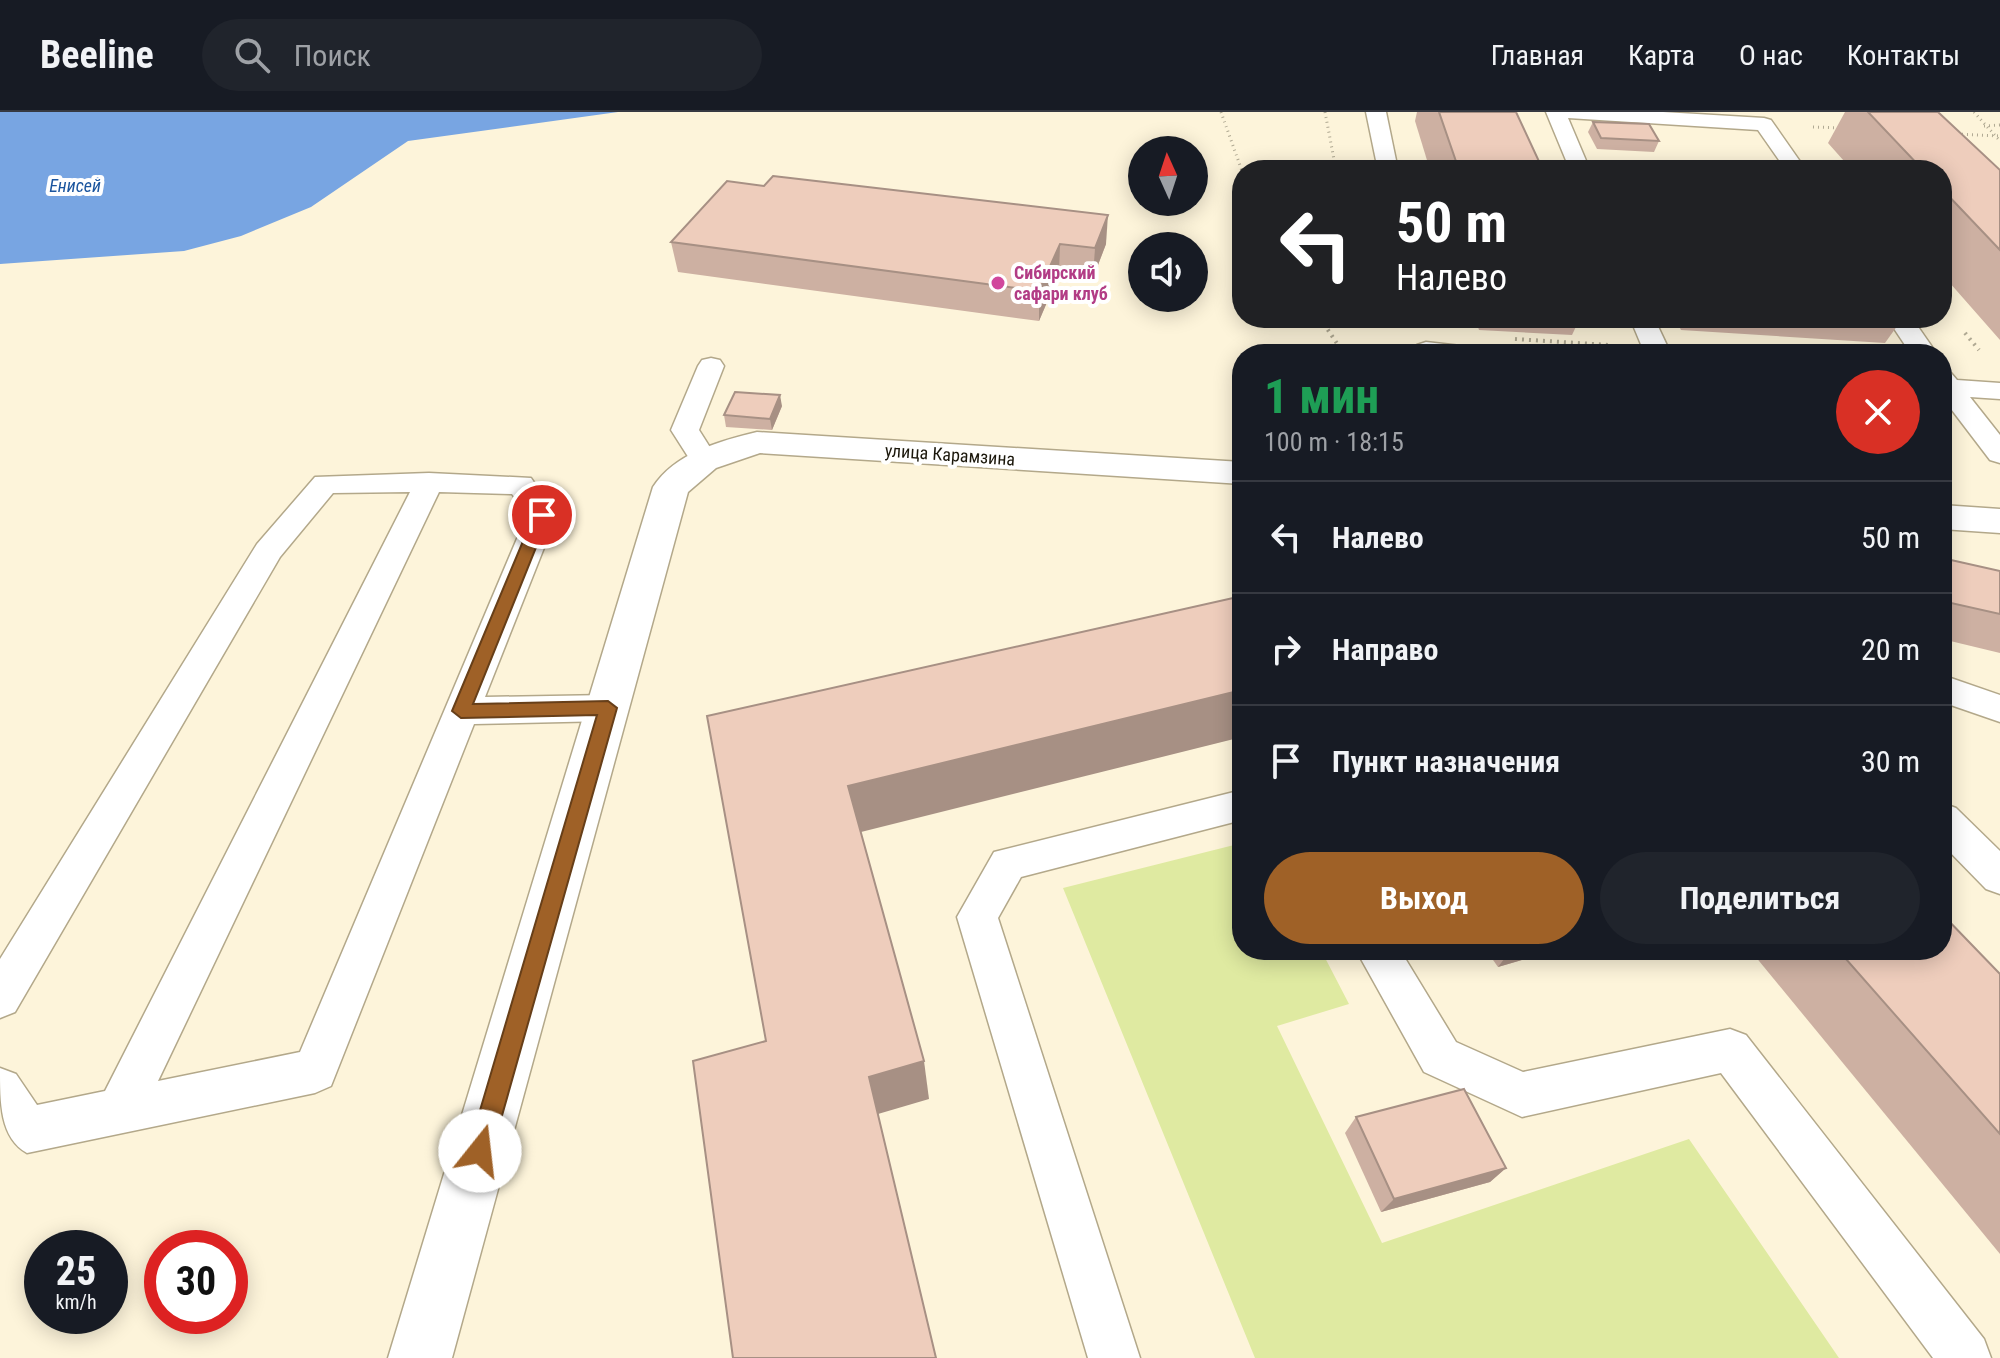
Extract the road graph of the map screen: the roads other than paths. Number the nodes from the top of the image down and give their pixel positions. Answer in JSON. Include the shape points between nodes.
{"nodes":[{"id":1,"x":1376,"y":112,"type":"edge"},
{"id":2,"x":1556,"y":112,"type":"edge"},
{"id":3,"x":1567,"y":112,"type":"edge"},
{"id":4,"x":1386,"y":160,"type":"edge"},
{"id":5,"x":1576,"y":160,"type":"edge"},
{"id":6,"x":1789,"y":160,"type":"edge"},
{"id":7,"x":711,"y":366,"type":"dead end"},
{"id":8,"x":1952,"y":386,"type":"edge"},
{"id":9,"x":2000,"y":391,"type":"edge"},
{"id":10,"x":1952,"y":395,"type":"edge"},
{"id":11,"x":2000,"y":454,"type":"edge"},
{"id":12,"x":1232,"y":472,"type":"edge"},
{"id":13,"x":688,"y":474,"type":"junction"},
{"id":14,"x":429,"y":482,"type":"junction"},
{"id":15,"x":1952,"y":518,"type":"edge"},
{"id":16,"x":2000,"y":521,"type":"edge"},
{"id":17,"x":1952,"y":692,"type":"edge"},
{"id":18,"x":608,"y":708,"type":"junction"},
{"id":19,"x":2000,"y":709,"type":"edge"},
{"id":20,"x":461,"y":711,"type":"junction"},
{"id":21,"x":1232,"y":808,"type":"edge"},
{"id":22,"x":1952,"y":829,"type":"edge"},
{"id":23,"x":2000,"y":877,"type":"edge"},
{"id":24,"x":1383,"y":960,"type":"edge"},
{"id":25,"x":0,"y":998,"type":"edge"},
{"id":26,"x":0,"y":1090,"type":"edge"},
{"id":27,"x":120,"y":1110,"type":"junction"},
{"id":28,"x":420,"y":1358,"type":"edge"},
{"id":29,"x":1114,"y":1358,"type":"edge"},
{"id":30,"x":1965,"y":1358,"type":"edge"}],
"edges":[{"from":1,"to":4,"type":"lane"},
{"from":2,"to":5,"type":"lane"},
{"from":3,"to":6,"type":"lane","via":[[1764,124]]},
{"from":7,"to":13,"type":"lane","via":[[685,430]]},
{"from":8,"to":9,"type":"lane"},
{"from":10,"to":11,"type":"lane"},
{"from":12,"to":13,"type":"street","name":"улица Карамзина","via":[[757,442]]},
{"from":13,"to":18,"type":"street"},
{"from":14,"to":20,"type":"lane","via":[[521,485],[542,515]]},
{"from":14,"to":25,"type":"lane","via":[[325,484],[268,551]]},
{"from":14,"to":27,"type":"lane"},
{"from":15,"to":16,"type":"street"},
{"from":17,"to":19,"type":"lane"},
{"from":18,"to":20,"type":"lane"},
{"from":18,"to":28,"type":"street"},
{"from":20,"to":27,"type":"lane","via":[[315,1071]]},
{"from":21,"to":29,"type":"lane","via":[[1008,864],[977,917]]},
{"from":22,"to":23,"type":"lane"},
{"from":24,"to":30,"type":"lane","via":[[1440,1057],[1522,1095],[1730,1050]]},
{"from":26,"to":27,"type":"lane","via":[[27,1130]]}]}
